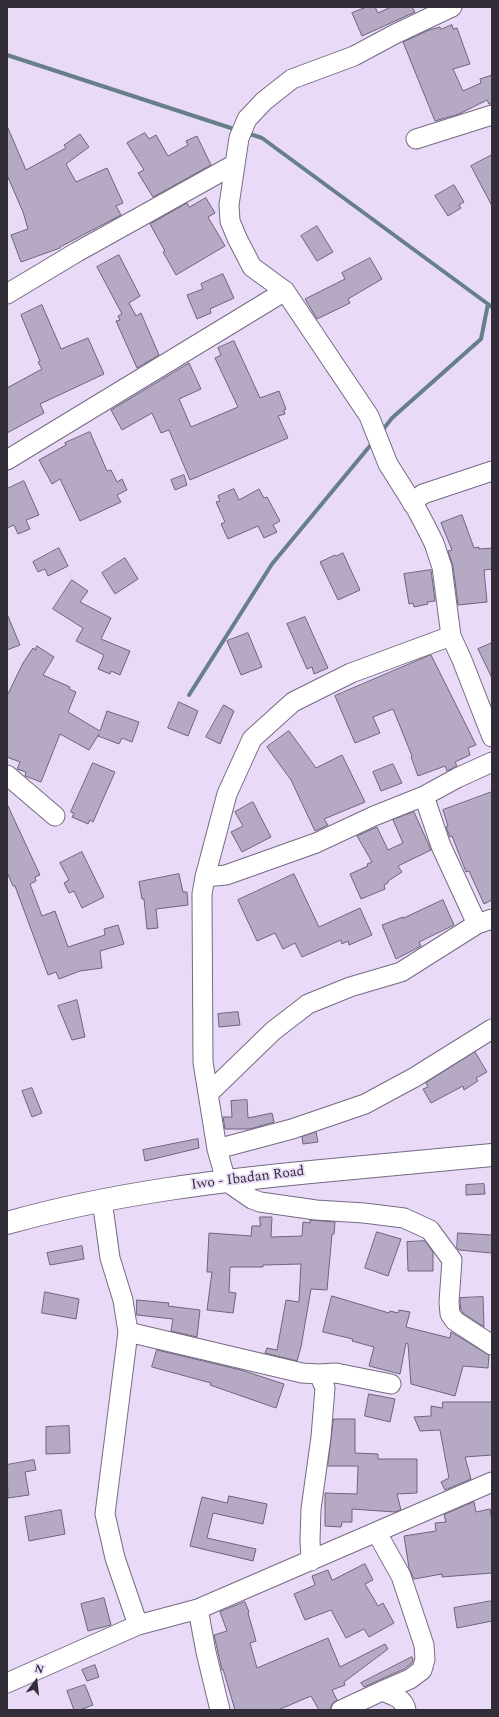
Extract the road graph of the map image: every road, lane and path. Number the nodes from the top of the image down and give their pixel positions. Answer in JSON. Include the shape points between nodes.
{"nodes":[{"id":1,"x":452,"y":7,"type":"edge"},
{"id":2,"x":492,"y":114,"type":"edge"},
{"id":3,"x":416,"y":139,"type":"dead end"},
{"id":4,"x":235,"y":164,"type":"junction"},
{"id":5,"x":285,"y":291,"type":"junction"},
{"id":6,"x":7,"y":294,"type":"edge"},
{"id":7,"x":7,"y":460,"type":"edge"},
{"id":8,"x":492,"y":470,"type":"edge"},
{"id":9,"x":412,"y":503,"type":"junction"},
{"id":10,"x":450,"y":636,"type":"junction"},
{"id":11,"x":492,"y":737,"type":"edge"},
{"id":12,"x":492,"y":762,"type":"edge"},
{"id":13,"x":7,"y":775,"type":"edge"},
{"id":14,"x":424,"y":796,"type":"junction"},
{"id":15,"x":55,"y":816,"type":"dead end"},
{"id":16,"x":205,"y":877,"type":"junction"},
{"id":17,"x":485,"y":922,"type":"edge"},
{"id":18,"x":492,"y":1029,"type":"edge"},
{"id":19,"x":208,"y":1094,"type":"junction"},
{"id":20,"x":217,"y":1149,"type":"junction"},
{"id":21,"x":492,"y":1155,"type":"edge"},
{"id":22,"x":226,"y":1181,"type":"junction"},
{"id":23,"x":102,"y":1200,"type":"junction"},
{"id":24,"x":7,"y":1224,"type":"edge"},
{"id":25,"x":128,"y":1332,"type":"junction"},
{"id":26,"x":492,"y":1345,"type":"edge"},
{"id":27,"x":319,"y":1374,"type":"junction"},
{"id":28,"x":391,"y":1384,"type":"dead end"},
{"id":29,"x":492,"y":1482,"type":"edge"},
{"id":30,"x":377,"y":1533,"type":"junction"},
{"id":31,"x":311,"y":1561,"type":"junction"},
{"id":32,"x":198,"y":1609,"type":"junction"},
{"id":33,"x":138,"y":1625,"type":"junction"},
{"id":34,"x":7,"y":1683,"type":"edge"},
{"id":35,"x":382,"y":1691,"type":"junction"},
{"id":36,"x":220,"y":1710,"type":"edge"},
{"id":37,"x":341,"y":1710,"type":"edge"},
{"id":38,"x":406,"y":1710,"type":"edge"}],
"edges":[{"from":1,"to":4,"type":"street","via":[[354,56],[292,79],[264,101],[247,119],[239,138]]},
{"from":2,"to":3,"type":"street"},
{"from":4,"to":5,"type":"street","via":[[229,206],[230,221],[252,267]]},
{"from":4,"to":6,"type":"street"},
{"from":5,"to":7,"type":"street"},
{"from":5,"to":9,"type":"street","via":[[369,416],[388,464]]},
{"from":8,"to":9,"type":"street","via":[[423,494]]},
{"from":9,"to":10,"type":"street","via":[[434,543],[442,567]]},
{"from":10,"to":11,"type":"street"},
{"from":10,"to":16,"type":"street","via":[[351,673],[293,702],[252,739],[227,794]]},
{"from":12,"to":14,"type":"street"},
{"from":13,"to":15,"type":"street"},
{"from":14,"to":16,"type":"street","via":[[316,843],[226,875]]},
{"from":14,"to":17,"type":"street","via":[[441,846]]},
{"from":16,"to":19,"type":"street","via":[[202,894],[203,1062]]},
{"from":17,"to":19,"type":"street","via":[[402,972],[350,987],[308,1004],[273,1031]]},
{"from":18,"to":20,"type":"street","via":[[415,1078],[365,1104],[292,1129]]},
{"from":19,"to":20,"type":"street"},
{"from":20,"to":22,"type":"street"},
{"from":21,"to":22,"type":"main road","name":"Iwo - Ibadan Road"},
{"from":22,"to":23,"type":"main road","name":"Iwo - Ibadan Road"},
{"from":22,"to":26,"type":"street","via":[[260,1202],[404,1218],[430,1230],[452,1260],[450,1314],[455,1321]]},
{"from":23,"to":24,"type":"main road","name":"Iwo - Ibadan Road"},
{"from":23,"to":25,"type":"street","via":[[110,1258],[123,1300]]},
{"from":25,"to":27,"type":"street","via":[[302,1373]]},
{"from":25,"to":33,"type":"street","via":[[105,1514],[114,1558]]},
{"from":27,"to":28,"type":"street","via":[[336,1373]]},
{"from":27,"to":31,"type":"street","via":[[325,1388],[311,1509]]},
{"from":29,"to":30,"type":"street"},
{"from":30,"to":31,"type":"street"},
{"from":30,"to":35,"type":"street","via":[[401,1576],[424,1645],[425,1659],[422,1670],[410,1679]]},
{"from":31,"to":32,"type":"street"},
{"from":32,"to":33,"type":"street"},
{"from":32,"to":36,"type":"street"},
{"from":33,"to":34,"type":"street"},
{"from":35,"to":37,"type":"street"},
{"from":35,"to":38,"type":"street","via":[[397,1696],[406,1706]]}]}
